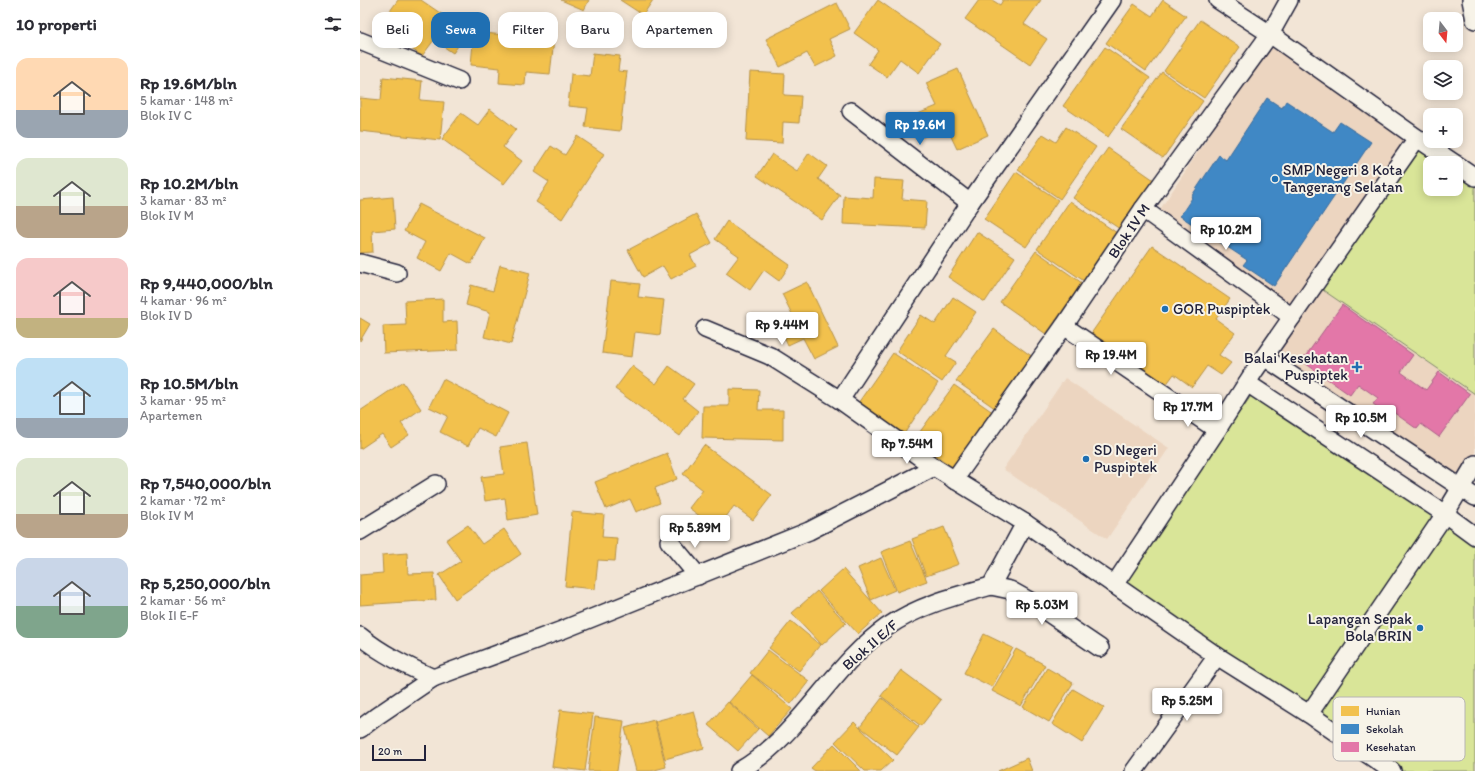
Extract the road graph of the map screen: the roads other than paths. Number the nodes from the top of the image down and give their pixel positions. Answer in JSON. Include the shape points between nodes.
{"nodes":[{"id":1,"x":1110,"y":0,"type":"edge"},
{"id":2,"x":1218,"y":0,"type":"edge"},
{"id":3,"x":1289,"y":0,"type":"edge"},
{"id":4,"x":1470,"y":0,"type":"edge"},
{"id":5,"x":1475,"y":20,"type":"edge"},
{"id":6,"x":1270,"y":34,"type":"junction"},
{"id":7,"x":360,"y":41,"type":"edge"},
{"id":8,"x":459,"y":81,"type":"dead end"},
{"id":9,"x":851,"y":111,"type":"dead end"},
{"id":10,"x":1417,"y":138,"type":"junction"},
{"id":11,"x":1443,"y":156,"type":"edge"},
{"id":12,"x":1463,"y":169,"type":"edge"},
{"id":13,"x":1475,"y":176,"type":"edge"},
{"id":14,"x":970,"y":203,"type":"junction"},
{"id":15,"x":1143,"y":209,"type":"junction"},
{"id":16,"x":360,"y":263,"type":"edge"},
{"id":17,"x":397,"y":273,"type":"dead end"},
{"id":18,"x":1292,"y":317,"type":"junction"},
{"id":19,"x":1064,"y":326,"type":"junction"},
{"id":20,"x":705,"y":329,"type":"dead end"},
{"id":21,"x":1264,"y":357,"type":"junction"},
{"id":22,"x":1247,"y":383,"type":"junction"},
{"id":23,"x":840,"y":400,"type":"junction"},
{"id":24,"x":1217,"y":430,"type":"junction"},
{"id":25,"x":1475,"y":464,"type":"edge"},
{"id":26,"x":934,"y":467,"type":"junction"},
{"id":27,"x":954,"y":480,"type":"junction"},
{"id":28,"x":436,"y":484,"type":"dead end"},
{"id":29,"x":1460,"y":487,"type":"junction"},
{"id":30,"x":1475,"y":497,"type":"edge"},
{"id":31,"x":1445,"y":514,"type":"junction"},
{"id":32,"x":1025,"y":523,"type":"junction"},
{"id":33,"x":360,"y":531,"type":"edge"},
{"id":34,"x":1475,"y":536,"type":"edge"},
{"id":35,"x":669,"y":541,"type":"dead end"},
{"id":36,"x":698,"y":576,"type":"junction"},
{"id":37,"x":1114,"y":585,"type":"junction"},
{"id":38,"x":991,"y":586,"type":"junction"},
{"id":39,"x":360,"y":636,"type":"edge"},
{"id":40,"x":1100,"y":648,"type":"dead end"},
{"id":41,"x":1217,"y":656,"type":"junction"},
{"id":42,"x":433,"y":678,"type":"junction"},
{"id":43,"x":1309,"y":714,"type":"junction"},
{"id":44,"x":360,"y":729,"type":"edge"},
{"id":45,"x":1333,"y":730,"type":"edge"},
{"id":46,"x":1377,"y":761,"type":"edge"},
{"id":47,"x":739,"y":771,"type":"edge"},
{"id":48,"x":1134,"y":771,"type":"edge"},
{"id":49,"x":1392,"y":771,"type":"edge"}],
"edges":[{"from":1,"to":14,"type":"street"},
{"from":2,"to":6,"type":"street"},
{"from":3,"to":6,"type":"street","name":"Blok IV M"},
{"from":4,"to":5,"type":"street"},
{"from":6,"to":10,"type":"street"},
{"from":6,"to":15,"type":"street","name":"Blok IV M"},
{"from":7,"to":8,"type":"street"},
{"from":9,"to":14,"type":"street"},
{"from":10,"to":11,"type":"street"},
{"from":10,"to":18,"type":"street"},
{"from":12,"to":13,"type":"street"},
{"from":14,"to":23,"type":"street"},
{"from":15,"to":18,"type":"street"},
{"from":15,"to":19,"type":"street","name":"Blok IV M"},
{"from":16,"to":17,"type":"street"},
{"from":18,"to":21,"type":"street"},
{"from":19,"to":24,"type":"street"},
{"from":19,"to":27,"type":"street","name":"Blok IV M"},
{"from":20,"to":23,"type":"street","via":[[770,356]]},
{"from":21,"to":22,"type":"street"},
{"from":21,"to":29,"type":"street"},
{"from":22,"to":24,"type":"street"},
{"from":22,"to":31,"type":"street"},
{"from":23,"to":26,"type":"street"},
{"from":24,"to":37,"type":"street"},
{"from":25,"to":29,"type":"street"},
{"from":26,"to":27,"type":"street"},
{"from":26,"to":36,"type":"street","via":[[809,531]]},
{"from":27,"to":32,"type":"street"},
{"from":28,"to":33,"type":"street"},
{"from":29,"to":30,"type":"street"},
{"from":29,"to":31,"type":"street"},
{"from":31,"to":34,"type":"street"},
{"from":31,"to":43,"type":"street"},
{"from":32,"to":37,"type":"street"},
{"from":32,"to":38,"type":"street"},
{"from":35,"to":36,"type":"street"},
{"from":36,"to":42,"type":"street"},
{"from":37,"to":41,"type":"street"},
{"from":38,"to":40,"type":"street","via":[[1010,590],[1035,604]]},
{"from":38,"to":47,"type":"street","name":"Blok II E/F","via":[[907,614],[886,628],[835,676],[776,744],[755,762]]},
{"from":39,"to":42,"type":"street","via":[[393,659]]},
{"from":41,"to":43,"type":"street"},
{"from":41,"to":48,"type":"street"},
{"from":42,"to":44,"type":"street"},
{"from":43,"to":45,"type":"street"},
{"from":46,"to":49,"type":"street"}]}
